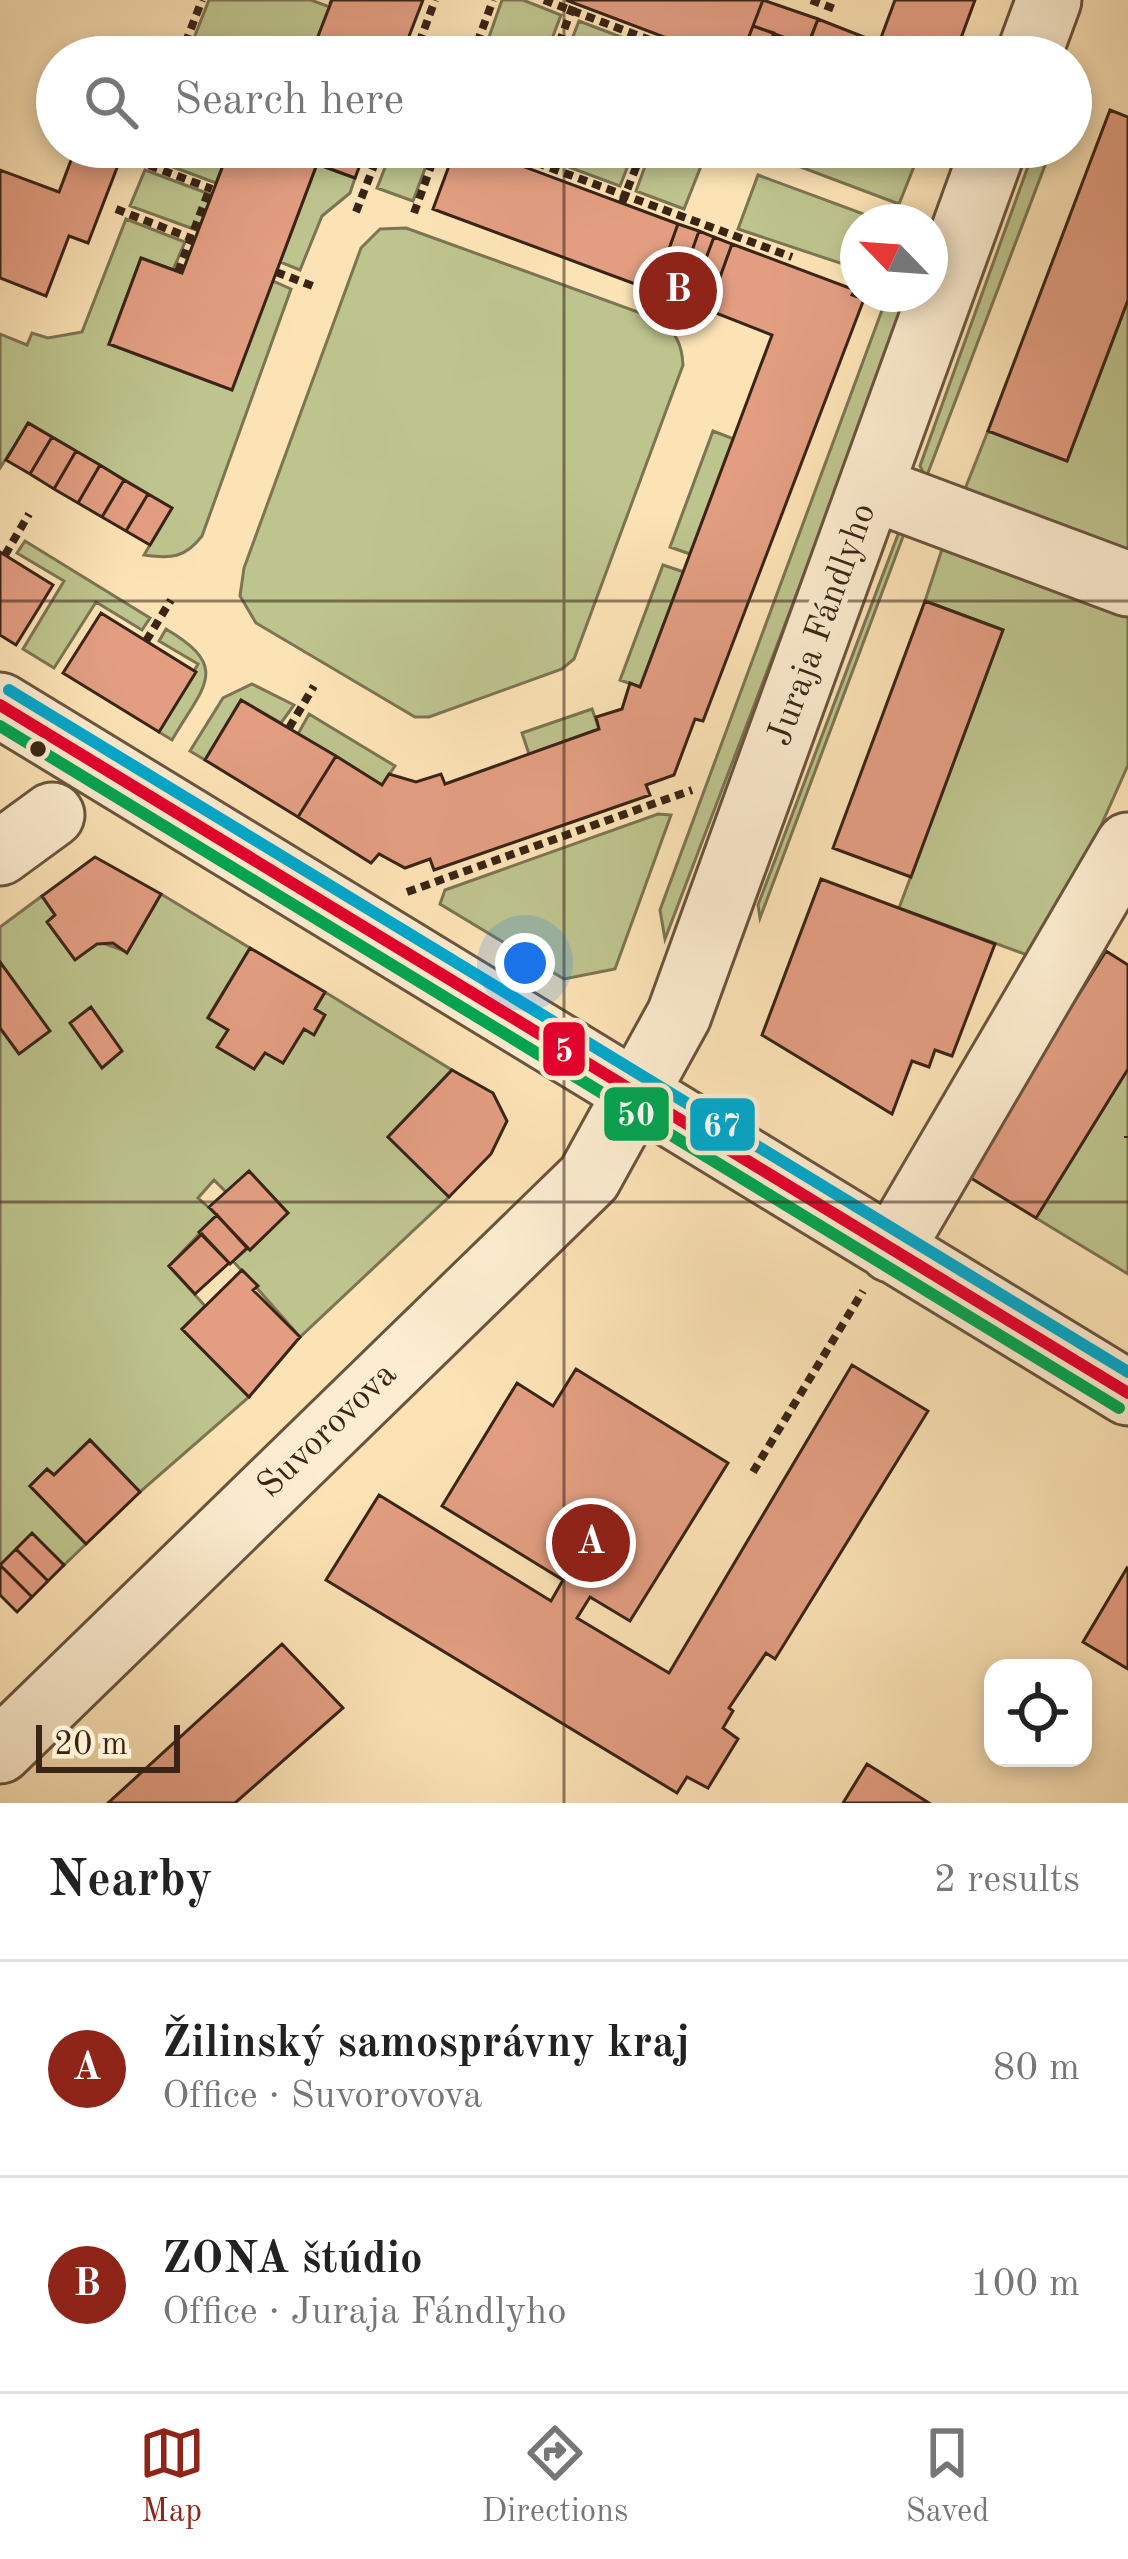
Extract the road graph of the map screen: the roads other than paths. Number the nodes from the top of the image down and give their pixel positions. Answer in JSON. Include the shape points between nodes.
{"nodes":[{"id":1,"x":1049,"y":0,"type":"edge"},
{"id":2,"x":1036,"y":36,"type":"edge"},
{"id":3,"x":987,"y":168,"type":"edge"},
{"id":4,"x":874,"y":489,"type":"junction"},
{"id":5,"x":1128,"y":584,"type":"edge"},
{"id":6,"x":0,"y":705,"type":"edge"},
{"id":7,"x":52,"y":815,"type":"dead end"},
{"id":8,"x":1128,"y":844,"type":"edge"},
{"id":9,"x":0,"y":853,"type":"edge"},
{"id":10,"x":637,"y":1096,"type":"junction"},
{"id":11,"x":877,"y":1270,"type":"junction"},
{"id":12,"x":1128,"y":1394,"type":"edge"},
{"id":13,"x":0,"y":1751,"type":"edge"},
{"id":14,"x":0,"y":1784,"type":"edge"},
{"id":15,"x":17,"y":1803,"type":"edge"}],
"edges":[{"from":1,"to":2,"type":"street"},
{"from":3,"to":4,"type":"street","name":"Juraja Fándlyho"},
{"from":4,"to":5,"type":"street"},
{"from":4,"to":10,"type":"street","name":"Juraja Fándlyho","via":[[679,1015]]},
{"from":6,"to":10,"type":"street"},
{"from":7,"to":9,"type":"street"},
{"from":8,"to":11,"type":"street"},
{"from":10,"to":11,"type":"street"},
{"from":10,"to":13,"type":"street","name":"Suvorovova","via":[[589,1178]]},
{"from":11,"to":12,"type":"street"},
{"from":14,"to":15,"type":"street"}]}
